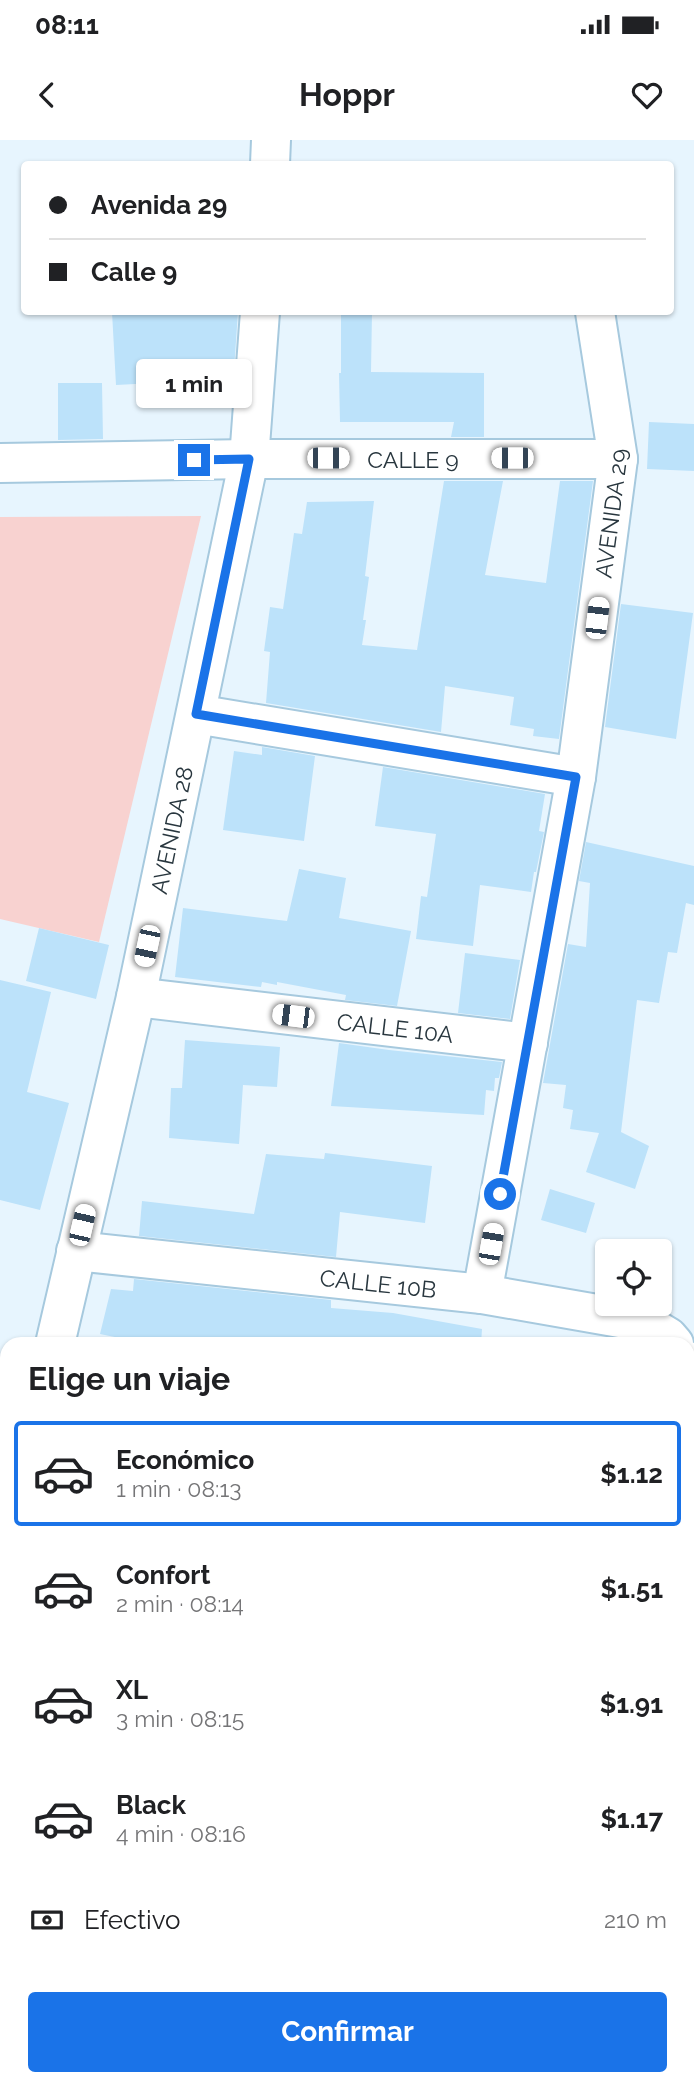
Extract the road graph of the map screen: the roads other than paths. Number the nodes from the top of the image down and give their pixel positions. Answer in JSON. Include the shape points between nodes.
{"nodes":[{"id":1,"x":271,"y":140,"type":"edge"},
{"id":2,"x":270,"y":161,"type":"edge"},
{"id":3,"x":260,"y":315,"type":"edge"},
{"id":4,"x":595,"y":315,"type":"edge"},
{"id":5,"x":618,"y":458,"type":"junction"},
{"id":6,"x":249,"y":459,"type":"junction"},
{"id":7,"x":0,"y":463,"type":"edge"},
{"id":8,"x":196,"y":714,"type":"junction"},
{"id":9,"x":576,"y":777,"type":"junction"},
{"id":10,"x":136,"y":997,"type":"junction"},
{"id":11,"x":528,"y":1043,"type":"junction"},
{"id":12,"x":76,"y":1251,"type":"junction"},
{"id":13,"x":482,"y":1294,"type":"junction"},
{"id":14,"x":57,"y":1337,"type":"edge"},
{"id":15,"x":668,"y":1337,"type":"edge"}],
"edges":[{"from":1,"to":2,"type":"street"},
{"from":3,"to":6,"type":"street","name":"AVENIDA 28"},
{"from":4,"to":5,"type":"street","name":"AVENIDA 29"},
{"from":5,"to":6,"type":"street","name":"CALLE 9"},
{"from":5,"to":9,"type":"street","name":"AVENIDA 29"},
{"from":6,"to":7,"type":"street","name":"CALLE 9"},
{"from":6,"to":8,"type":"street","name":"AVENIDA 28"},
{"from":8,"to":9,"type":"street"},
{"from":8,"to":10,"type":"street","name":"AVENIDA 28"},
{"from":9,"to":11,"type":"street","name":"AVENIDA 29"},
{"from":10,"to":11,"type":"street","name":"CALLE 10A"},
{"from":10,"to":12,"type":"street","name":"AVENIDA 28"},
{"from":11,"to":13,"type":"street","name":"AVENIDA 29"},
{"from":12,"to":13,"type":"street","name":"CALLE 10B"},
{"from":12,"to":14,"type":"street","name":"AVENIDA 28"},
{"from":13,"to":15,"type":"street","name":"CALLE 10B","via":[[643,1322]]}]}
